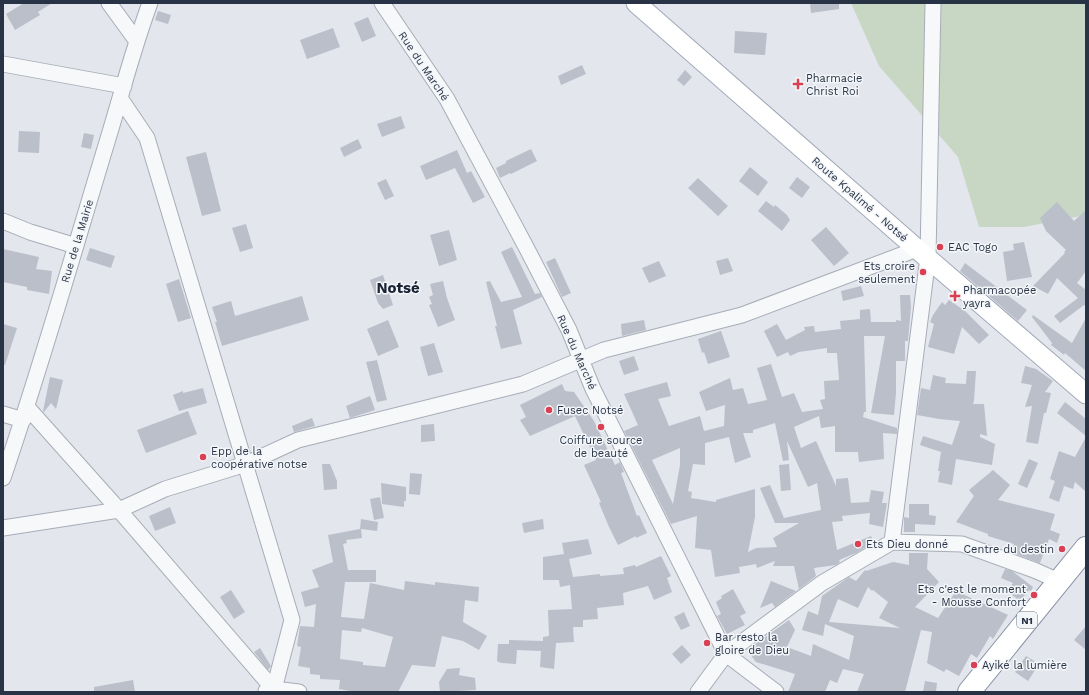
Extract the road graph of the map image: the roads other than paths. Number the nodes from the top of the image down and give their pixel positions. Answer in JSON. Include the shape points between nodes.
{"nodes":[{"id":1,"x":109,"y":3,"type":"edge"},
{"id":2,"x":150,"y":3,"type":"edge"},
{"id":3,"x":382,"y":3,"type":"edge"},
{"id":4,"x":636,"y":3,"type":"edge"},
{"id":5,"x":933,"y":3,"type":"edge"},
{"id":6,"x":136,"y":40,"type":"junction"},
{"id":7,"x":3,"y":64,"type":"edge"},
{"id":8,"x":122,"y":92,"type":"junction"},
{"id":9,"x":3,"y":221,"type":"edge"},
{"id":10,"x":76,"y":246,"type":"junction"},
{"id":11,"x":922,"y":253,"type":"junction"},
{"id":12,"x":581,"y":360,"type":"junction"},
{"id":13,"x":1086,"y":394,"type":"edge"},
{"id":14,"x":3,"y":414,"type":"edge"},
{"id":15,"x":25,"y":414,"type":"junction"},
{"id":16,"x":246,"y":464,"type":"junction"},
{"id":17,"x":3,"y":478,"type":"edge"},
{"id":18,"x":119,"y":510,"type":"junction"},
{"id":19,"x":3,"y":528,"type":"edge"},
{"id":20,"x":892,"y":542,"type":"junction"},
{"id":21,"x":1086,"y":548,"type":"edge"},
{"id":22,"x":1059,"y":581,"type":"junction"},
{"id":23,"x":726,"y":654,"type":"junction"},
{"id":24,"x":271,"y":691,"type":"edge"},
{"id":25,"x":299,"y":692,"type":"edge"},
{"id":26,"x":698,"y":692,"type":"edge"},
{"id":27,"x":776,"y":692,"type":"edge"},
{"id":28,"x":969,"y":692,"type":"edge"}],
"edges":[{"from":1,"to":6,"type":"street"},
{"from":2,"to":6,"type":"street","name":"Rue de la Mairie"},
{"from":3,"to":12,"type":"street","name":"Rue du Marché","via":[[447,99],[569,330]]},
{"from":4,"to":11,"type":"main road","name":"Route Kpalimé - Notsé"},
{"from":5,"to":11,"type":"street"},
{"from":6,"to":8,"type":"street","name":"Rue de la Mairie"},
{"from":7,"to":8,"type":"street"},
{"from":8,"to":10,"type":"street","name":"Rue de la Mairie"},
{"from":8,"to":16,"type":"street","via":[[147,138]]},
{"from":9,"to":10,"type":"street"},
{"from":10,"to":15,"type":"street","name":"Rue de la Mairie"},
{"from":11,"to":12,"type":"street","via":[[742,315],[604,350]]},
{"from":11,"to":13,"type":"main road","name":"Route Kpalimé - Notsé"},
{"from":11,"to":20,"type":"street"},
{"from":12,"to":16,"type":"street","via":[[523,384],[298,440]]},
{"from":12,"to":23,"type":"street","name":"Rue du Marché","via":[[593,389]]},
{"from":14,"to":15,"type":"street"},
{"from":15,"to":17,"type":"street","name":"Rue de la Mairie"},
{"from":15,"to":18,"type":"street"},
{"from":16,"to":18,"type":"street","via":[[165,489]]},
{"from":16,"to":24,"type":"street","via":[[292,620]]},
{"from":18,"to":19,"type":"street"},
{"from":18,"to":24,"type":"street"},
{"from":20,"to":22,"type":"street","via":[[962,544]]},
{"from":20,"to":23,"type":"street","via":[[822,583]]},
{"from":21,"to":22,"type":"highway","number":"N1"},
{"from":22,"to":28,"type":"highway","number":"N1"},
{"from":23,"to":26,"type":"street"},
{"from":23,"to":27,"type":"street","name":"Rue du Marché"},
{"from":24,"to":25,"type":"street"}]}
